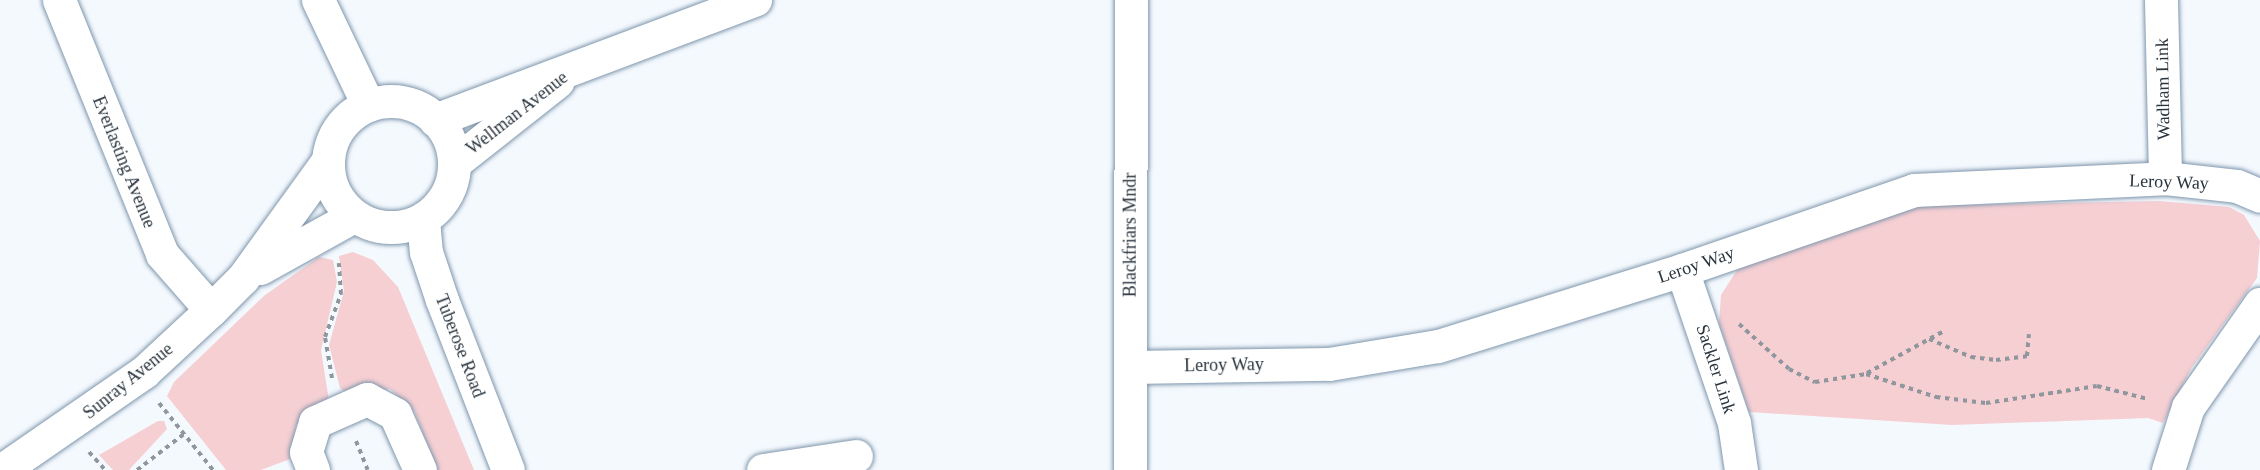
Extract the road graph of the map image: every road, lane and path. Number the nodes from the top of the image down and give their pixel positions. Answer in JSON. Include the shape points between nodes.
{"nodes":[{"id":1,"x":59,"y":0,"type":"edge"},
{"id":2,"x":318,"y":0,"type":"edge"},
{"id":3,"x":1131,"y":0,"type":"edge"},
{"id":4,"x":2162,"y":0,"type":"edge"},
{"id":5,"x":737,"y":2,"type":"edge"},
{"id":6,"x":580,"y":63,"type":"junction"},
{"id":7,"x":368,"y":105,"type":"junction"},
{"id":8,"x":435,"y":120,"type":"junction"},
{"id":9,"x":327,"y":162,"type":"junction"},
{"id":10,"x":454,"y":163,"type":"junction"},
{"id":11,"x":2165,"y":178,"type":"junction"},
{"id":12,"x":2260,"y":196,"type":"edge"},
{"id":13,"x":354,"y":216,"type":"junction"},
{"id":14,"x":423,"y":219,"type":"junction"},
{"id":15,"x":337,"y":257,"type":"dead end"},
{"id":16,"x":1682,"y":270,"type":"junction"},
{"id":17,"x":243,"y":278,"type":"junction"},
{"id":18,"x":2260,"y":304,"type":"edge"},
{"id":19,"x":211,"y":310,"type":"junction"},
{"id":20,"x":1739,"y":324,"type":"dead end"},
{"id":21,"x":1944,"y":331,"type":"dead end"},
{"id":22,"x":2029,"y":334,"type":"dead end"},
{"id":23,"x":1929,"y":339,"type":"junction"},
{"id":24,"x":1130,"y":367,"type":"junction"},
{"id":25,"x":1866,"y":374,"type":"junction"},
{"id":26,"x":335,"y":386,"type":"dead end"},
{"id":27,"x":154,"y":397,"type":"dead end"},
{"id":28,"x":2148,"y":399,"type":"dead end"},
{"id":29,"x":184,"y":434,"type":"junction"},
{"id":30,"x":89,"y":452,"type":"dead end"},
{"id":31,"x":856,"y":456,"type":"dead end"},
{"id":32,"x":145,"y":464,"type":"junction"},
{"id":33,"x":2,"y":470,"type":"edge"},
{"id":34,"x":105,"y":470,"type":"edge"},
{"id":35,"x":138,"y":470,"type":"edge"},
{"id":36,"x":149,"y":470,"type":"edge"},
{"id":37,"x":213,"y":470,"type":"edge"},
{"id":38,"x":313,"y":470,"type":"edge"},
{"id":39,"x":420,"y":470,"type":"edge"},
{"id":40,"x":508,"y":470,"type":"edge"},
{"id":41,"x":763,"y":470,"type":"edge"},
{"id":42,"x":1130,"y":470,"type":"edge"},
{"id":43,"x":1741,"y":470,"type":"edge"},
{"id":44,"x":2168,"y":470,"type":"edge"}],
"edges":[{"from":1,"to":19,"type":"street","name":"Everlasting Avenue","via":[[162,254]]},
{"from":2,"to":7,"type":"street"},
{"from":3,"to":24,"type":"street","name":"Blackfriars Mndr"},
{"from":4,"to":11,"type":"street","name":"Wadham Link"},
{"from":5,"to":6,"type":"street","name":"Wellman Avenue"},
{"from":6,"to":8,"type":"street","name":"Wellman Avenue"},
{"from":6,"to":10,"type":"street","name":"Wellman Avenue"},
{"from":7,"to":8,"type":"street","via":[[404,102]]},
{"from":7,"to":9,"type":"street","via":[[339,127]]},
{"from":8,"to":10,"type":"street","via":[[445,132]]},
{"from":9,"to":13,"type":"street","via":[[330,183]]},
{"from":9,"to":17,"type":"street","name":"Sunray Avenue"},
{"from":10,"to":14,"type":"street","via":[[446,195]]},
{"from":11,"to":12,"type":"street","name":"Leroy Way","via":[[2237,186]]},
{"from":11,"to":16,"type":"street","name":"Leroy Way","via":[[1914,190]]},
{"from":13,"to":14,"type":"street","via":[[388,228]]},
{"from":13,"to":17,"type":"street","name":"Sunray Avenue"},
{"from":14,"to":40,"type":"street","name":"Tuberose Road","via":[[426,252],[442,300]]},
{"from":15,"to":26,"type":"path","via":[[341,294],[325,351]]},
{"from":16,"to":24,"type":"street","name":"Leroy Way","via":[[1390,356],[1329,364]]},
{"from":16,"to":43,"type":"street","name":"Sackler Link","via":[[1734,423]]},
{"from":17,"to":19,"type":"street","name":"Sunray Avenue"},
{"from":18,"to":44,"type":"street","via":[[2188,407]]},
{"from":19,"to":33,"type":"street","name":"Sunray Avenue","via":[[144,372]]},
{"from":20,"to":25,"type":"path","via":[[1800,377],[1837,382]]},
{"from":21,"to":23,"type":"path"},
{"from":22,"to":23,"type":"path","via":[[2027,356],[1996,360],[1971,357]]},
{"from":23,"to":25,"type":"path"},
{"from":24,"to":42,"type":"street","name":"Blackfriars Mndr"},
{"from":25,"to":28,"type":"path","via":[[1936,398],[1986,403],[2097,386]]},
{"from":27,"to":29,"type":"path"},
{"from":29,"to":32,"type":"path"},
{"from":29,"to":37,"type":"path"},
{"from":30,"to":34,"type":"path"},
{"from":31,"to":41,"type":"street"},
{"from":32,"to":35,"type":"path"},
{"from":32,"to":36,"type":"path"},
{"from":38,"to":39,"type":"street","via":[[306,452],[315,422],[368,399],[395,414]]}]}
